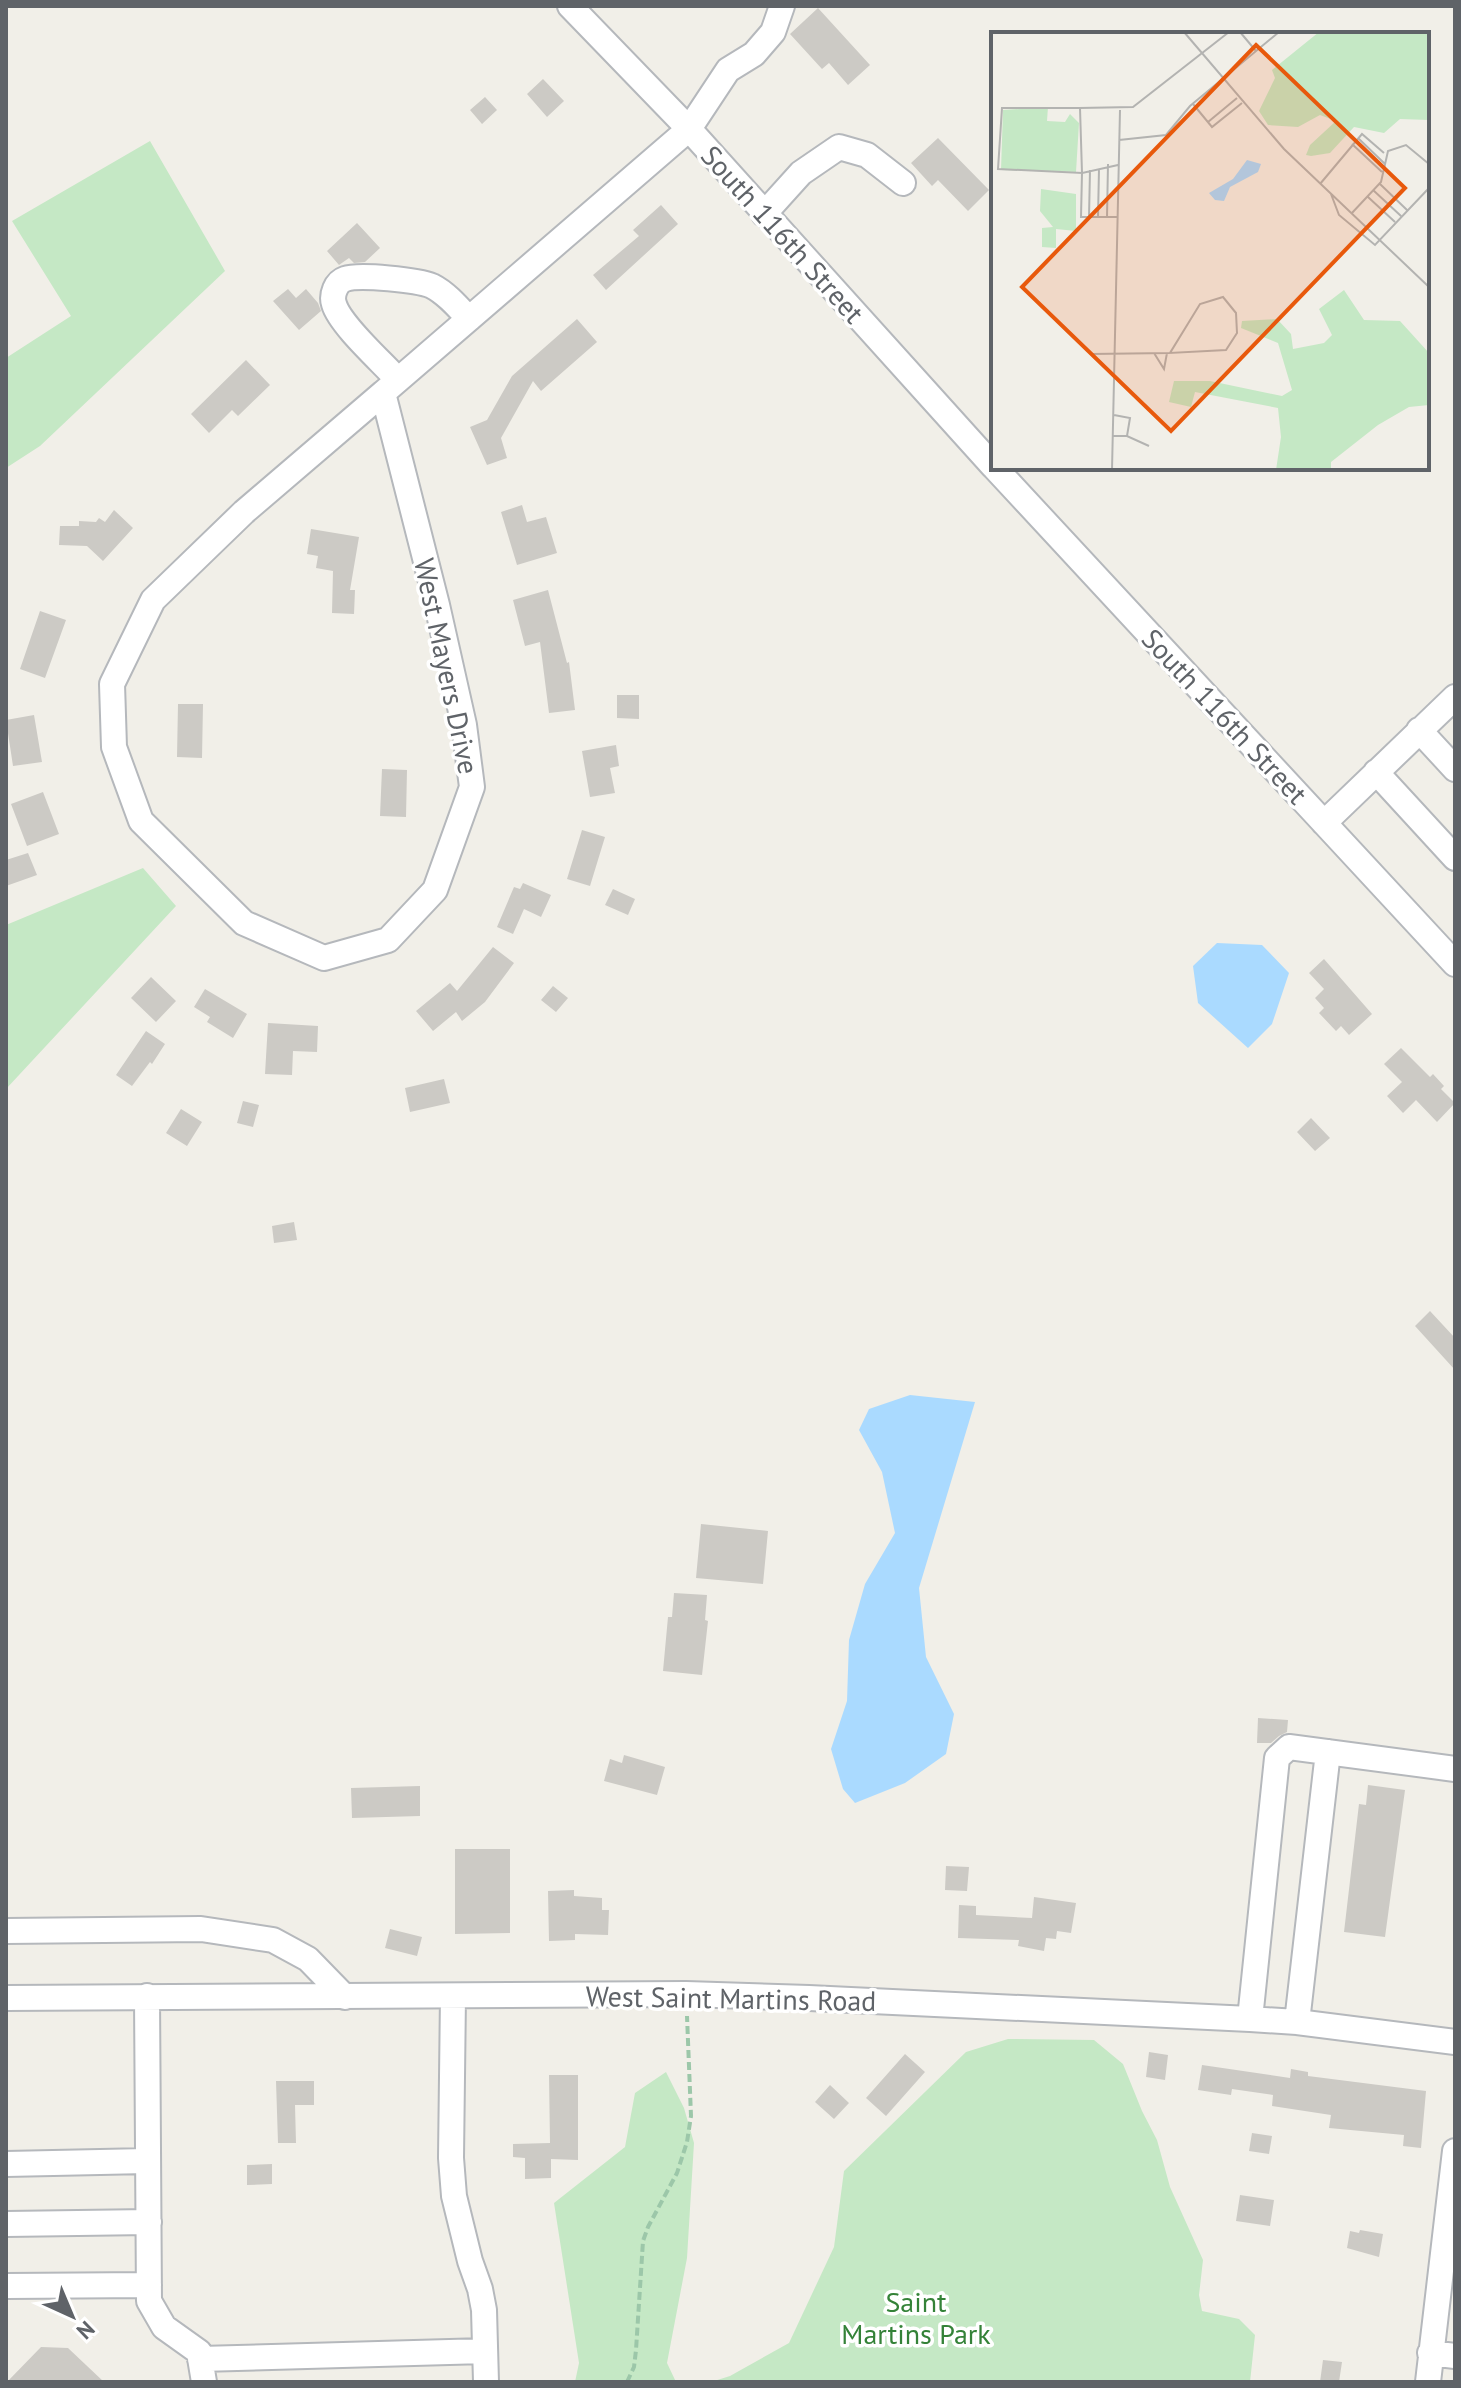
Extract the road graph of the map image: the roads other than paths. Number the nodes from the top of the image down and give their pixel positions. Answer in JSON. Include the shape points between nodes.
{"nodes":[{"id":1,"x":570,"y":6,"type":"edge"},
{"id":2,"x":782,"y":6,"type":"edge"},
{"id":3,"x":689,"y":129,"type":"junction"},
{"id":4,"x":903,"y":183,"type":"dead end"},
{"id":5,"x":764,"y":214,"type":"junction"},
{"id":6,"x":469,"y":319,"type":"junction"},
{"id":7,"x":391,"y":386,"type":"junction"},
{"id":8,"x":991,"y":464,"type":"edge"},
{"id":9,"x":997,"y":470,"type":"edge"},
{"id":10,"x":1455,"y":697,"type":"edge"},
{"id":11,"x":1419,"y":730,"type":"junction"},
{"id":12,"x":1455,"y":769,"type":"edge"},
{"id":13,"x":1376,"y":772,"type":"junction"},
{"id":14,"x":1324,"y":823,"type":"junction"},
{"id":15,"x":1455,"y":858,"type":"edge"},
{"id":16,"x":1455,"y":964,"type":"edge"},
{"id":17,"x":1328,"y":1752,"type":"junction"},
{"id":18,"x":1455,"y":1769,"type":"edge"},
{"id":19,"x":6,"y":1931,"type":"edge"},
{"id":20,"x":147,"y":1996,"type":"junction"},
{"id":21,"x":453,"y":1996,"type":"junction"},
{"id":22,"x":345,"y":1997,"type":"junction"},
{"id":23,"x":6,"y":1998,"type":"edge"},
{"id":24,"x":1250,"y":2019,"type":"junction"},
{"id":25,"x":1297,"y":2022,"type":"junction"},
{"id":26,"x":1455,"y":2042,"type":"edge"},
{"id":27,"x":1455,"y":2151,"type":"edge"},
{"id":28,"x":147,"y":2161,"type":"junction"},
{"id":29,"x":6,"y":2164,"type":"edge"},
{"id":30,"x":149,"y":2222,"type":"junction"},
{"id":31,"x":6,"y":2224,"type":"edge"},
{"id":32,"x":149,"y":2285,"type":"junction"},
{"id":33,"x":6,"y":2286,"type":"edge"},
{"id":34,"x":485,"y":2351,"type":"junction"},
{"id":35,"x":1430,"y":2353,"type":"junction"},
{"id":36,"x":1455,"y":2356,"type":"edge"},
{"id":37,"x":202,"y":2370,"type":"edge"},
{"id":38,"x":486,"y":2382,"type":"edge"},
{"id":39,"x":1428,"y":2382,"type":"edge"}],
"edges":[{"from":1,"to":3,"type":"street","name":"South 116th Street"},
{"from":2,"to":3,"type":"street","name":"West Mayers Drive","via":[[773,32],[754,54],[728,70]]},
{"from":3,"to":5,"type":"street","name":"South 116th Street"},
{"from":3,"to":6,"type":"street","name":"West Mayers Drive"},
{"from":4,"to":5,"type":"street","via":[[867,155],[839,147],[801,173]]},
{"from":5,"to":8,"type":"street","name":"South 116th Street"},
{"from":6,"to":7,"type":"street","name":"West Mayers Drive"},
{"from":6,"to":7,"type":"street","via":[[444,294],[421,283],[358,277],[337,284],[337,311]]},
{"from":7,"to":7,"type":"street","name":"West Mayers Drive","via":[[464,725],[472,787],[435,890],[388,940],[324,958],[244,923],[141,821],[114,747],[112,684],[153,600],[244,512]]},
{"from":9,"to":14,"type":"street","name":"South 116th Street"},
{"from":10,"to":11,"type":"street"},
{"from":11,"to":12,"type":"street"},
{"from":11,"to":13,"type":"street"},
{"from":13,"to":14,"type":"street"},
{"from":13,"to":15,"type":"street"},
{"from":14,"to":16,"type":"street","name":"South 116th Street"},
{"from":17,"to":18,"type":"street"},
{"from":17,"to":24,"type":"street","via":[[1289,1747],[1277,1758]]},
{"from":17,"to":25,"type":"street"},
{"from":19,"to":22,"type":"street","via":[[201,1929],[273,1940],[308,1959]]},
{"from":20,"to":22,"type":"street","name":"West Saint Martins Road"},
{"from":20,"to":23,"type":"street","name":"West Saint Martins Road"},
{"from":20,"to":28,"type":"street"},
{"from":21,"to":22,"type":"street","name":"West Saint Martins Road"},
{"from":21,"to":24,"type":"street","name":"West Saint Martins Road","via":[[686,1994]]},
{"from":21,"to":34,"type":"street","via":[[454,2196],[480,2289]]},
{"from":24,"to":25,"type":"street","name":"West Saint Martins Road"},
{"from":25,"to":26,"type":"street","name":"West Saint Martins Road"},
{"from":27,"to":35,"type":"street"},
{"from":28,"to":29,"type":"street"},
{"from":28,"to":30,"type":"street"},
{"from":30,"to":31,"type":"street"},
{"from":30,"to":32,"type":"street"},
{"from":32,"to":33,"type":"street"},
{"from":32,"to":37,"type":"street","via":[[149,2301],[164,2327],[199,2352]]},
{"from":34,"to":37,"type":"street"},
{"from":34,"to":38,"type":"street"},
{"from":35,"to":36,"type":"street"},
{"from":35,"to":39,"type":"street"}]}
